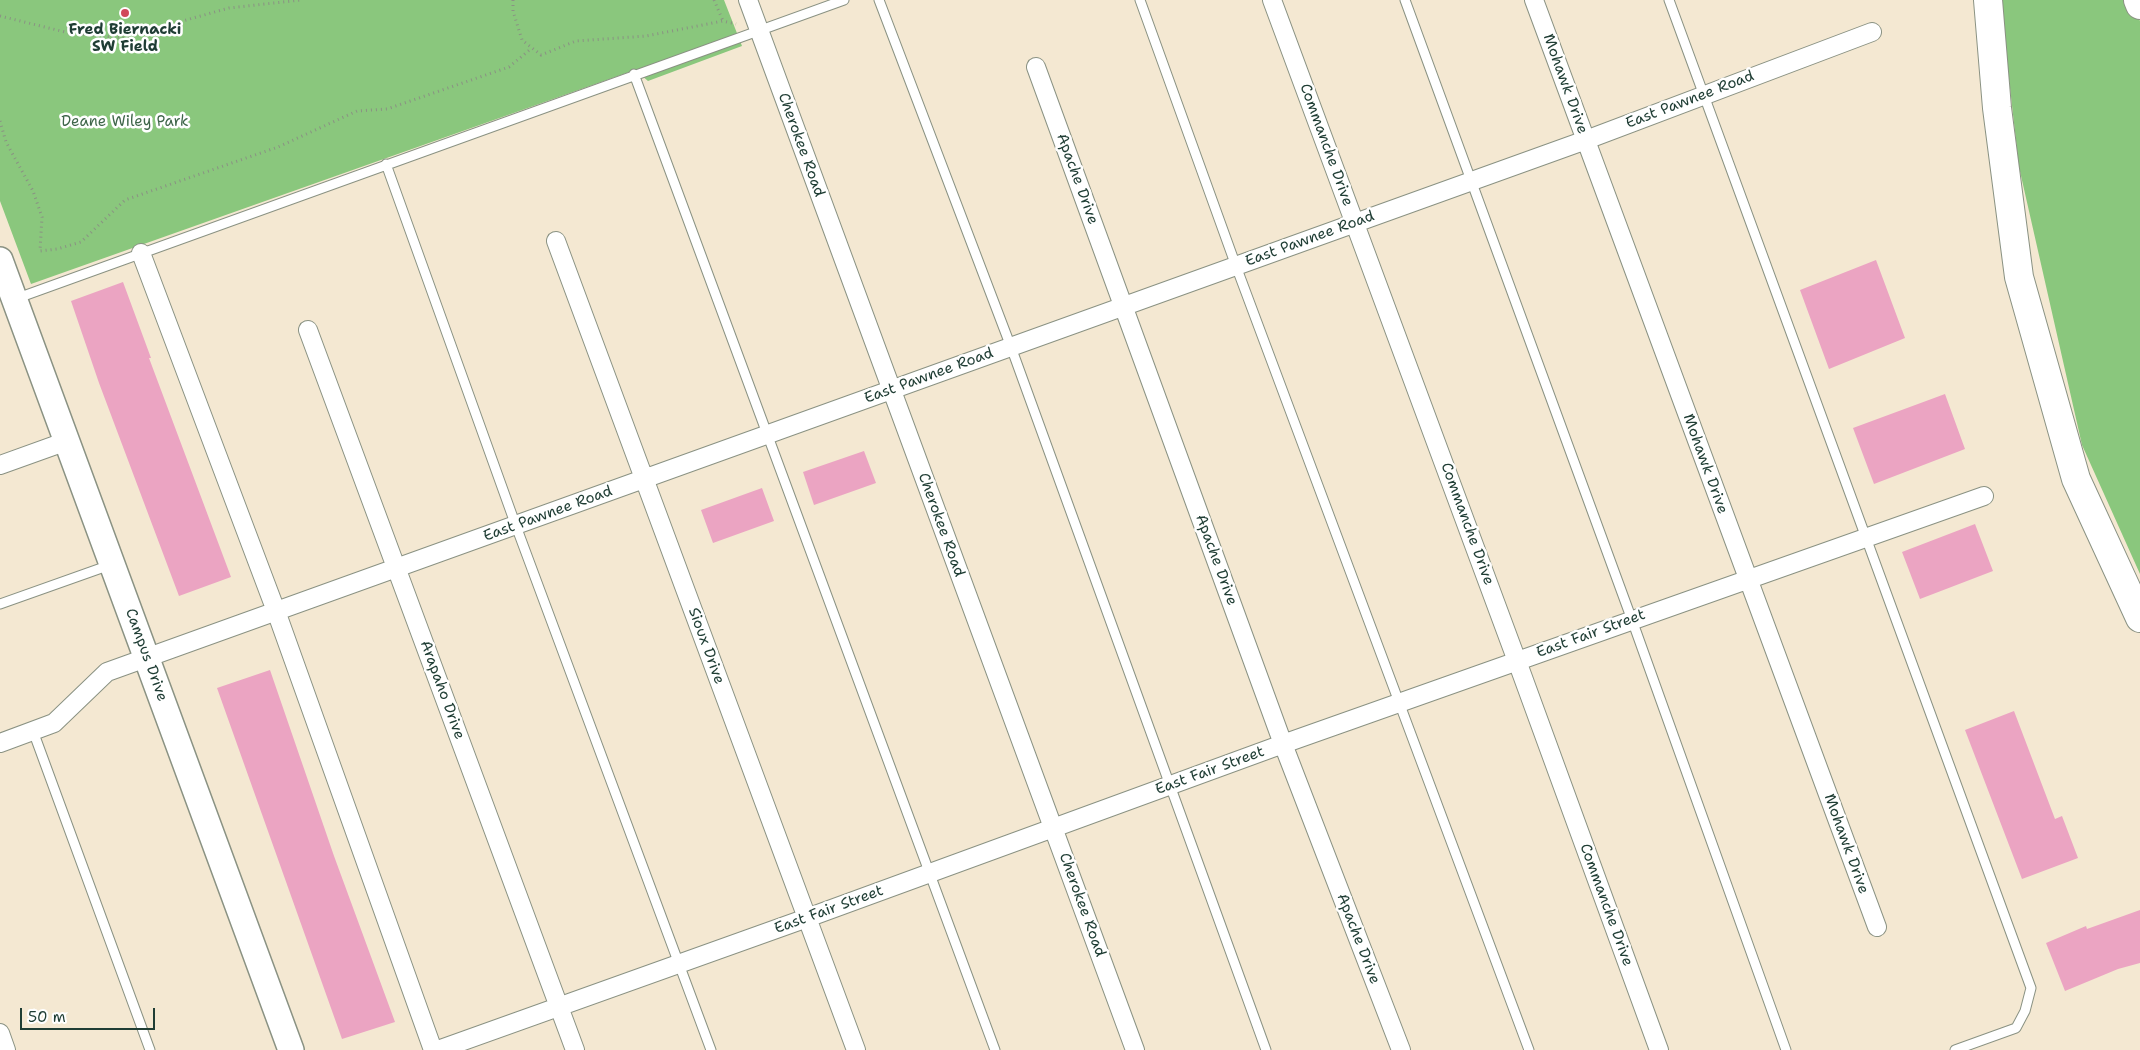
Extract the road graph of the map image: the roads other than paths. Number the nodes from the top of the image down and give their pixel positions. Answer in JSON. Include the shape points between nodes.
{"nodes":[{"id":1,"x":748,"y":0,"type":"edge"},
{"id":2,"x":844,"y":0,"type":"edge"},
{"id":3,"x":879,"y":0,"type":"edge"},
{"id":4,"x":1140,"y":0,"type":"edge"},
{"id":5,"x":1272,"y":0,"type":"edge"},
{"id":6,"x":1405,"y":0,"type":"edge"},
{"id":7,"x":1534,"y":0,"type":"edge"},
{"id":8,"x":1669,"y":0,"type":"edge"},
{"id":9,"x":1988,"y":0,"type":"edge"},
{"id":10,"x":2138,"y":0,"type":"edge"},
{"id":11,"x":2140,"y":4,"type":"edge"},
{"id":12,"x":759,"y":30,"type":"junction"},
{"id":13,"x":1872,"y":32,"type":"dead end"},
{"id":14,"x":1036,"y":67,"type":"dead end"},
{"id":15,"x":634,"y":74,"type":"junction"},
{"id":16,"x":1705,"y":95,"type":"junction"},
{"id":17,"x":1586,"y":140,"type":"junction"},
{"id":18,"x":386,"y":164,"type":"junction"},
{"id":19,"x":1471,"y":181,"type":"junction"},
{"id":20,"x":1355,"y":223,"type":"junction"},
{"id":21,"x":556,"y":241,"type":"dead end"},
{"id":22,"x":141,"y":253,"type":"junction"},
{"id":23,"x":0,"y":260,"type":"edge"},
{"id":24,"x":1236,"y":266,"type":"junction"},
{"id":25,"x":14,"y":299,"type":"junction"},
{"id":26,"x":1123,"y":307,"type":"junction"},
{"id":27,"x":308,"y":330,"type":"dead end"},
{"id":28,"x":1011,"y":347,"type":"junction"},
{"id":29,"x":891,"y":390,"type":"junction"},
{"id":30,"x":767,"y":434,"type":"junction"},
{"id":31,"x":67,"y":441,"type":"junction"},
{"id":32,"x":0,"y":465,"type":"edge"},
{"id":33,"x":644,"y":479,"type":"junction"},
{"id":34,"x":1984,"y":496,"type":"dead end"},
{"id":35,"x":516,"y":526,"type":"junction"},
{"id":36,"x":1866,"y":537,"type":"junction"},
{"id":37,"x":112,"y":564,"type":"junction"},
{"id":38,"x":398,"y":569,"type":"junction"},
{"id":39,"x":1747,"y":578,"type":"junction"},
{"id":40,"x":0,"y":604,"type":"edge"},
{"id":41,"x":276,"y":611,"type":"junction"},
{"id":42,"x":2140,"y":618,"type":"edge"},
{"id":43,"x":1632,"y":620,"type":"junction"},
{"id":44,"x":147,"y":658,"type":"junction"},
{"id":45,"x":1517,"y":661,"type":"junction"},
{"id":46,"x":1399,"y":703,"type":"junction"},
{"id":47,"x":33,"y":731,"type":"junction"},
{"id":48,"x":0,"y":743,"type":"edge"},
{"id":49,"x":1283,"y":744,"type":"junction"},
{"id":50,"x":1171,"y":785,"type":"junction"},
{"id":51,"x":1053,"y":827,"type":"junction"},
{"id":52,"x":931,"y":872,"type":"junction"},
{"id":53,"x":807,"y":918,"type":"junction"},
{"id":54,"x":1877,"y":927,"type":"dead end"},
{"id":55,"x":680,"y":963,"type":"junction"},
{"id":56,"x":559,"y":1007,"type":"junction"},
{"id":57,"x":0,"y":1033,"type":"edge"},
{"id":58,"x":6,"y":1050,"type":"edge"},
{"id":59,"x":150,"y":1050,"type":"edge"},
{"id":60,"x":291,"y":1050,"type":"edge"},
{"id":61,"x":433,"y":1050,"type":"edge"},
{"id":62,"x":438,"y":1050,"type":"edge"},
{"id":63,"x":575,"y":1050,"type":"edge"},
{"id":64,"x":711,"y":1050,"type":"edge"},
{"id":65,"x":856,"y":1050,"type":"edge"},
{"id":66,"x":995,"y":1050,"type":"edge"},
{"id":67,"x":1135,"y":1050,"type":"edge"},
{"id":68,"x":1266,"y":1050,"type":"edge"},
{"id":69,"x":1401,"y":1050,"type":"edge"},
{"id":70,"x":1529,"y":1050,"type":"edge"},
{"id":71,"x":1658,"y":1050,"type":"edge"},
{"id":72,"x":1786,"y":1050,"type":"edge"},
{"id":73,"x":1955,"y":1050,"type":"edge"}],
"edges":[{"from":1,"to":12,"type":"street","name":"Cherokee Road"},
{"from":2,"to":12,"type":"lane"},
{"from":3,"to":28,"type":"lane"},
{"from":4,"to":24,"type":"lane"},
{"from":5,"to":20,"type":"street","name":"Commanche Drive"},
{"from":6,"to":19,"type":"lane"},
{"from":7,"to":17,"type":"street","name":"Mohawk Drive"},
{"from":8,"to":16,"type":"lane"},
{"from":9,"to":42,"type":"highway","via":[[1997,108],[2020,277],[2076,479]]},
{"from":10,"to":11,"type":"highway"},
{"from":12,"to":15,"type":"lane"},
{"from":12,"to":29,"type":"street","name":"Cherokee Road"},
{"from":13,"to":16,"type":"street","name":"East Pawnee Road"},
{"from":14,"to":26,"type":"street","name":"Apache Drive"},
{"from":15,"to":18,"type":"lane"},
{"from":15,"to":30,"type":"lane"},
{"from":16,"to":17,"type":"street","name":"East Pawnee Road"},
{"from":16,"to":36,"type":"lane"},
{"from":17,"to":19,"type":"street","name":"East Pawnee Road"},
{"from":17,"to":39,"type":"street","name":"Mohawk Drive"},
{"from":18,"to":22,"type":"lane"},
{"from":18,"to":35,"type":"lane"},
{"from":19,"to":20,"type":"street","name":"East Pawnee Road"},
{"from":19,"to":43,"type":"lane"},
{"from":20,"to":24,"type":"street","name":"East Pawnee Road"},
{"from":20,"to":45,"type":"street","name":"Commanche Drive"},
{"from":21,"to":33,"type":"street","name":"Sioux Drive"},
{"from":22,"to":25,"type":"lane"},
{"from":22,"to":41,"type":"street"},
{"from":23,"to":25,"type":"main road","name":"Campus Drive"},
{"from":24,"to":26,"type":"street","name":"East Pawnee Road"},
{"from":24,"to":46,"type":"lane"},
{"from":25,"to":31,"type":"main road","name":"Campus Drive"},
{"from":26,"to":28,"type":"street","name":"East Pawnee Road"},
{"from":26,"to":49,"type":"street","name":"Apache Drive"},
{"from":27,"to":38,"type":"street","name":"Arapaho Drive"},
{"from":28,"to":29,"type":"street","name":"East Pawnee Road"},
{"from":28,"to":50,"type":"lane"},
{"from":29,"to":30,"type":"street","name":"East Pawnee Road"},
{"from":29,"to":51,"type":"street","name":"Cherokee Road"},
{"from":30,"to":33,"type":"street","name":"East Pawnee Road"},
{"from":30,"to":52,"type":"lane"},
{"from":31,"to":32,"type":"street"},
{"from":31,"to":37,"type":"main road","name":"Campus Drive"},
{"from":33,"to":35,"type":"street","name":"East Pawnee Road"},
{"from":33,"to":53,"type":"street","name":"Sioux Drive"},
{"from":34,"to":36,"type":"street","name":"East Fair Street"},
{"from":35,"to":38,"type":"street","name":"East Pawnee Road"},
{"from":35,"to":55,"type":"lane"},
{"from":36,"to":39,"type":"street","name":"East Fair Street"},
{"from":36,"to":73,"type":"lane","via":[[2031,988],[2016,1028]]},
{"from":37,"to":40,"type":"lane"},
{"from":37,"to":44,"type":"main road","name":"Campus Drive"},
{"from":38,"to":41,"type":"street","name":"East Pawnee Road"},
{"from":38,"to":56,"type":"street","name":"Arapaho Drive"},
{"from":39,"to":43,"type":"street","name":"East Fair Street"},
{"from":39,"to":54,"type":"street","name":"Mohawk Drive"},
{"from":41,"to":44,"type":"street","name":"East Pawnee Road"},
{"from":41,"to":61,"type":"street"},
{"from":43,"to":45,"type":"street","name":"East Fair Street"},
{"from":43,"to":72,"type":"lane"},
{"from":44,"to":47,"type":"street","name":"East Pawnee Road","via":[[107,672],[54,723]]},
{"from":44,"to":60,"type":"main road","name":"Campus Drive"},
{"from":45,"to":46,"type":"street","name":"East Fair Street"},
{"from":45,"to":71,"type":"street","name":"Commanche Drive"},
{"from":46,"to":49,"type":"street","name":"East Fair Street"},
{"from":46,"to":70,"type":"lane"},
{"from":47,"to":48,"type":"street","name":"East Pawnee Road"},
{"from":47,"to":59,"type":"lane"},
{"from":49,"to":50,"type":"street","name":"East Fair Street"},
{"from":49,"to":69,"type":"street","name":"Apache Drive"},
{"from":50,"to":51,"type":"street","name":"East Fair Street"},
{"from":50,"to":68,"type":"lane"},
{"from":51,"to":52,"type":"street","name":"East Fair Street"},
{"from":51,"to":67,"type":"street","name":"Cherokee Road"},
{"from":52,"to":53,"type":"street","name":"East Fair Street"},
{"from":52,"to":66,"type":"lane"},
{"from":53,"to":55,"type":"street","name":"East Fair Street"},
{"from":53,"to":65,"type":"street","name":"Sioux Drive"},
{"from":55,"to":56,"type":"street","name":"East Fair Street"},
{"from":55,"to":64,"type":"lane"},
{"from":56,"to":62,"type":"street","name":"East Fair Street"},
{"from":56,"to":63,"type":"street","name":"Arapaho Drive"},
{"from":57,"to":58,"type":"street"}]}
